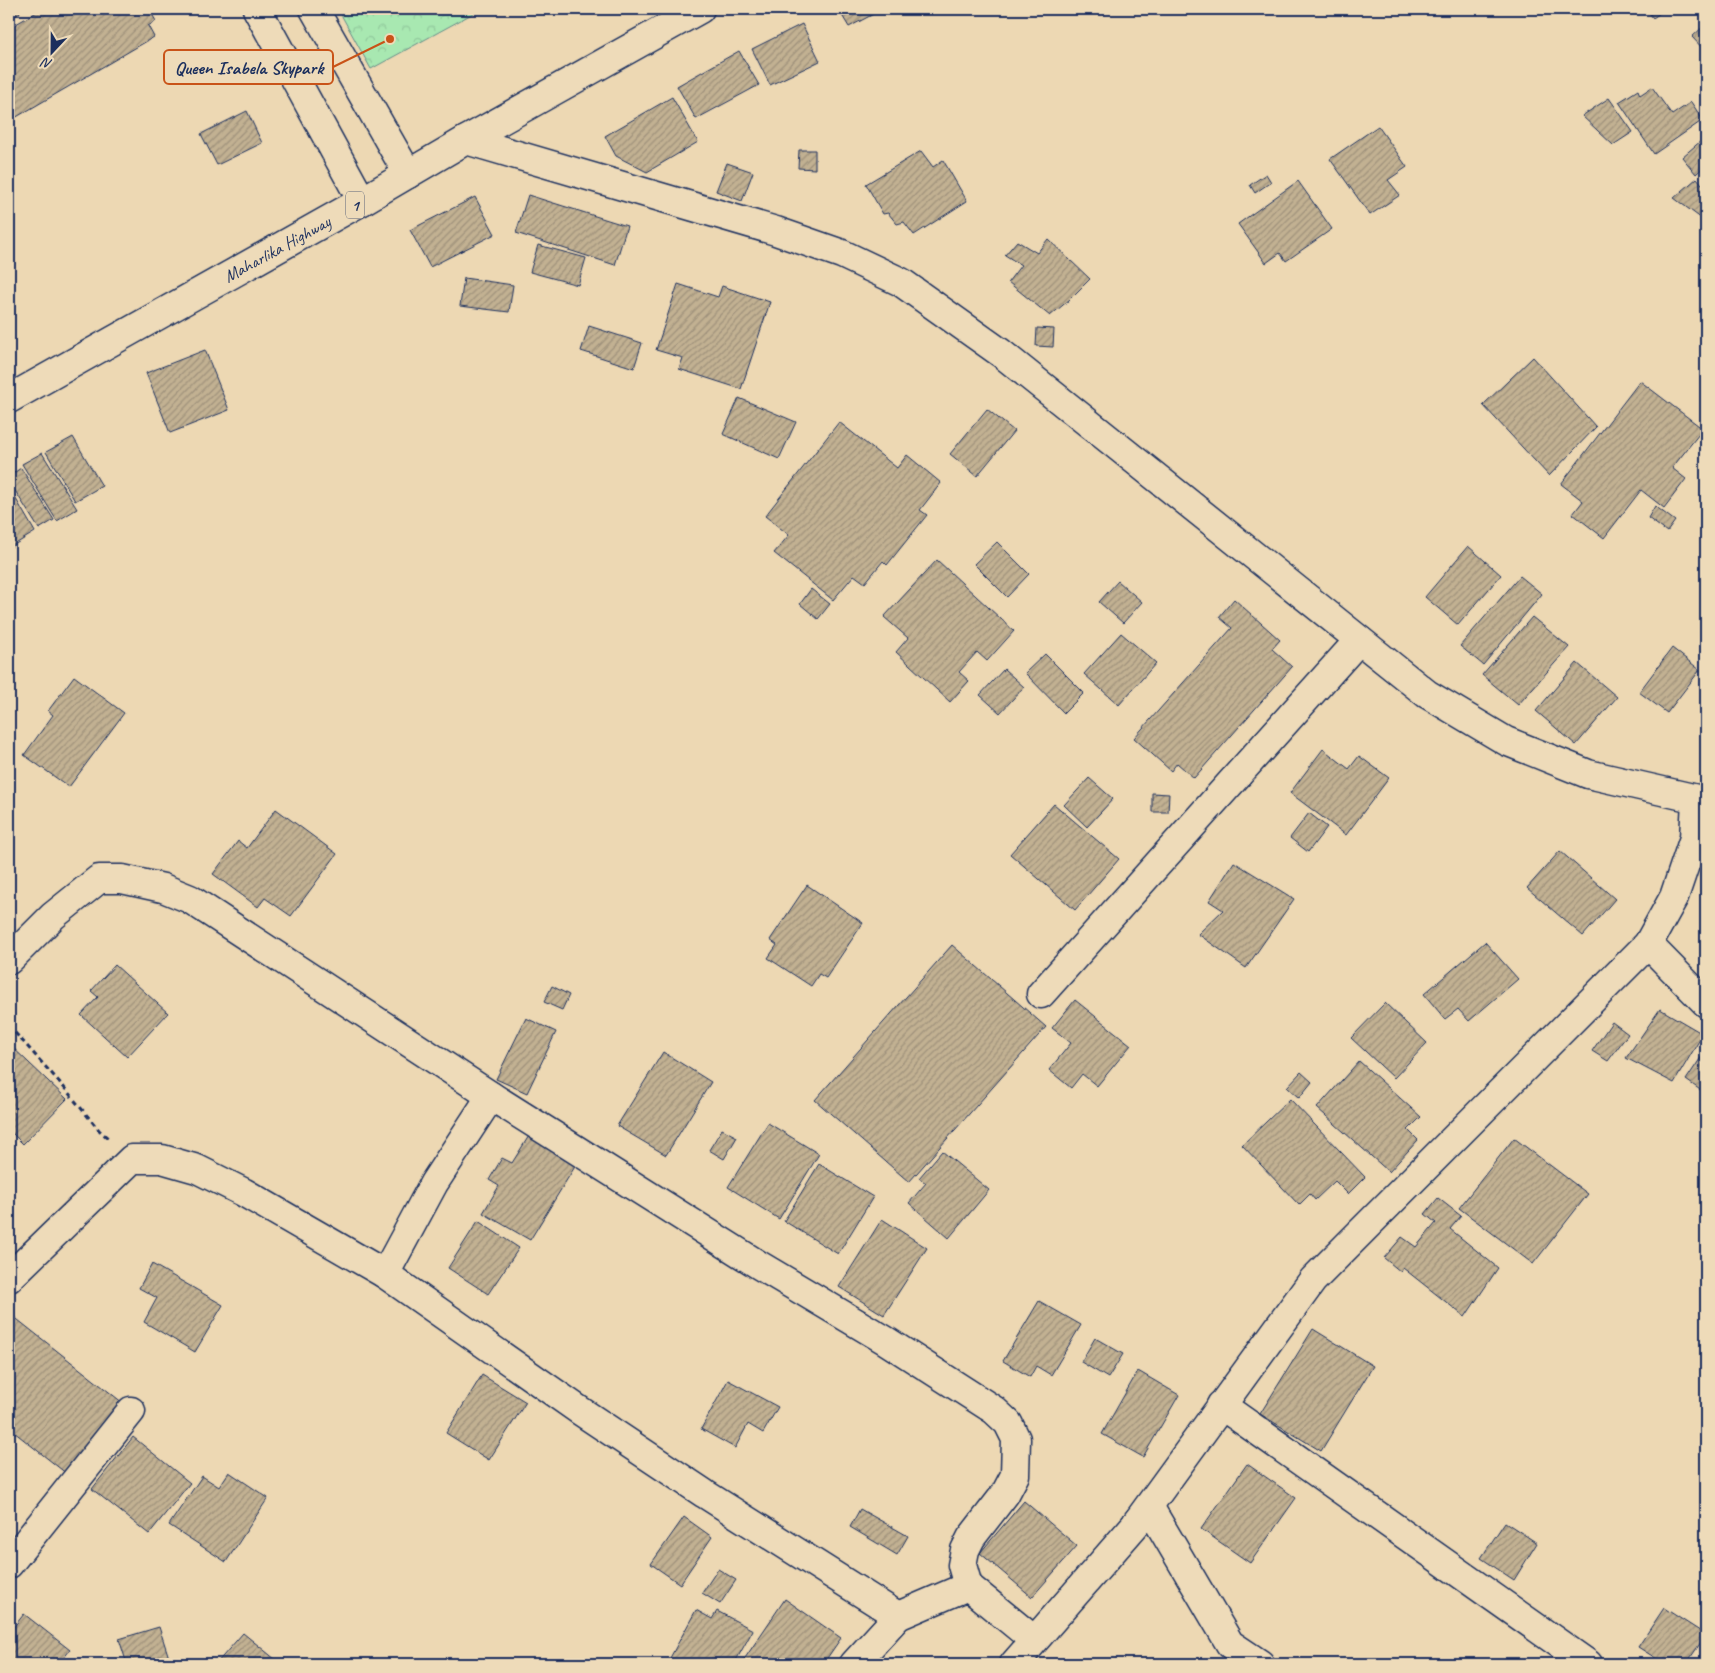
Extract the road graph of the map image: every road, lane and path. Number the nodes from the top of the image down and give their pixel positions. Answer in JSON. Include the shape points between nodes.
{"nodes":[{"id":1,"x":257,"y":9,"type":"edge"},
{"id":2,"x":314,"y":9,"type":"edge"},
{"id":3,"x":700,"y":9,"type":"edge"},
{"id":4,"x":466,"y":140,"type":"junction"},
{"id":5,"x":408,"y":174,"type":"junction"},
{"id":6,"x":362,"y":201,"type":"junction"},
{"id":7,"x":9,"y":399,"type":"edge"},
{"id":8,"x":1359,"y":640,"type":"junction"},
{"id":9,"x":1701,"y":800,"type":"edge"},
{"id":10,"x":1648,"y":944,"type":"junction"},
{"id":11,"x":9,"y":960,"type":"edge"},
{"id":12,"x":1041,"y":994,"type":"dead end"},
{"id":13,"x":1706,"y":1003,"type":"edge"},
{"id":14,"x":9,"y":1026,"type":"edge"},
{"id":15,"x":491,"y":1096,"type":"junction"},
{"id":16,"x":132,"y":1160,"type":"junction"},
{"id":17,"x":385,"y":1274,"type":"junction"},
{"id":18,"x":9,"y":1278,"type":"edge"},
{"id":19,"x":1221,"y":1405,"type":"junction"},
{"id":20,"x":131,"y":1410,"type":"dead end"},
{"id":21,"x":1150,"y":1508,"type":"junction"},
{"id":22,"x":9,"y":1564,"type":"edge"},
{"id":23,"x":968,"y":1586,"type":"junction"},
{"id":24,"x":898,"y":1616,"type":"junction"},
{"id":25,"x":1034,"y":1640,"type":"junction"},
{"id":26,"x":854,"y":1664,"type":"edge"},
{"id":27,"x":1014,"y":1664,"type":"edge"},
{"id":28,"x":1260,"y":1664,"type":"edge"},
{"id":29,"x":1588,"y":1664,"type":"edge"}],
"edges":[{"from":1,"to":6,"type":"main road"},
{"from":2,"to":5,"type":"main road"},
{"from":3,"to":4,"type":"main road","name":"Maharlika Highway","number":"1"},
{"from":4,"to":5,"type":"main road","name":"Maharlika Highway","number":"1"},
{"from":4,"to":8,"type":"main road","via":[[776,231],[842,254],[901,282],[1001,353]]},
{"from":5,"to":6,"type":"main road","name":"Maharlika Highway","number":"1"},
{"from":6,"to":7,"type":"main road","name":"Maharlika Highway","number":"1"},
{"from":8,"to":9,"type":"main road","via":[[1427,694],[1506,741],[1588,774]]},
{"from":8,"to":12,"type":"main road"},
{"from":9,"to":10,"type":"main road","via":[[1694,838],[1674,897]]},
{"from":10,"to":13,"type":"main road"},
{"from":10,"to":19,"type":"main road","via":[[1313,1280]]},
{"from":11,"to":15,"type":"main road","via":[[53,916],[99,880],[122,879],[163,888],[190,899]]},
{"from":14,"to":16,"type":"path","via":[[99,1130]]},
{"from":15,"to":17,"type":"main road","via":[[434,1183]]},
{"from":15,"to":23,"type":"main road","via":[[759,1265],[885,1340],[994,1410],[1008,1423],[1016,1439],[1015,1475],[965,1550],[962,1565]]},
{"from":16,"to":17,"type":"main road","via":[[162,1159],[197,1169]]},
{"from":16,"to":18,"type":"main road"},
{"from":17,"to":24,"type":"main road","via":[[579,1410]]},
{"from":19,"to":21,"type":"main road","via":[[1136,1522]]},
{"from":19,"to":29,"type":"main road"},
{"from":20,"to":22,"type":"main road"},
{"from":21,"to":25,"type":"main road"},
{"from":21,"to":28,"type":"main road","via":[[1230,1644]]},
{"from":23,"to":24,"type":"main road"},
{"from":23,"to":25,"type":"main road"},
{"from":24,"to":26,"type":"main road"},
{"from":25,"to":27,"type":"main road"}]}
